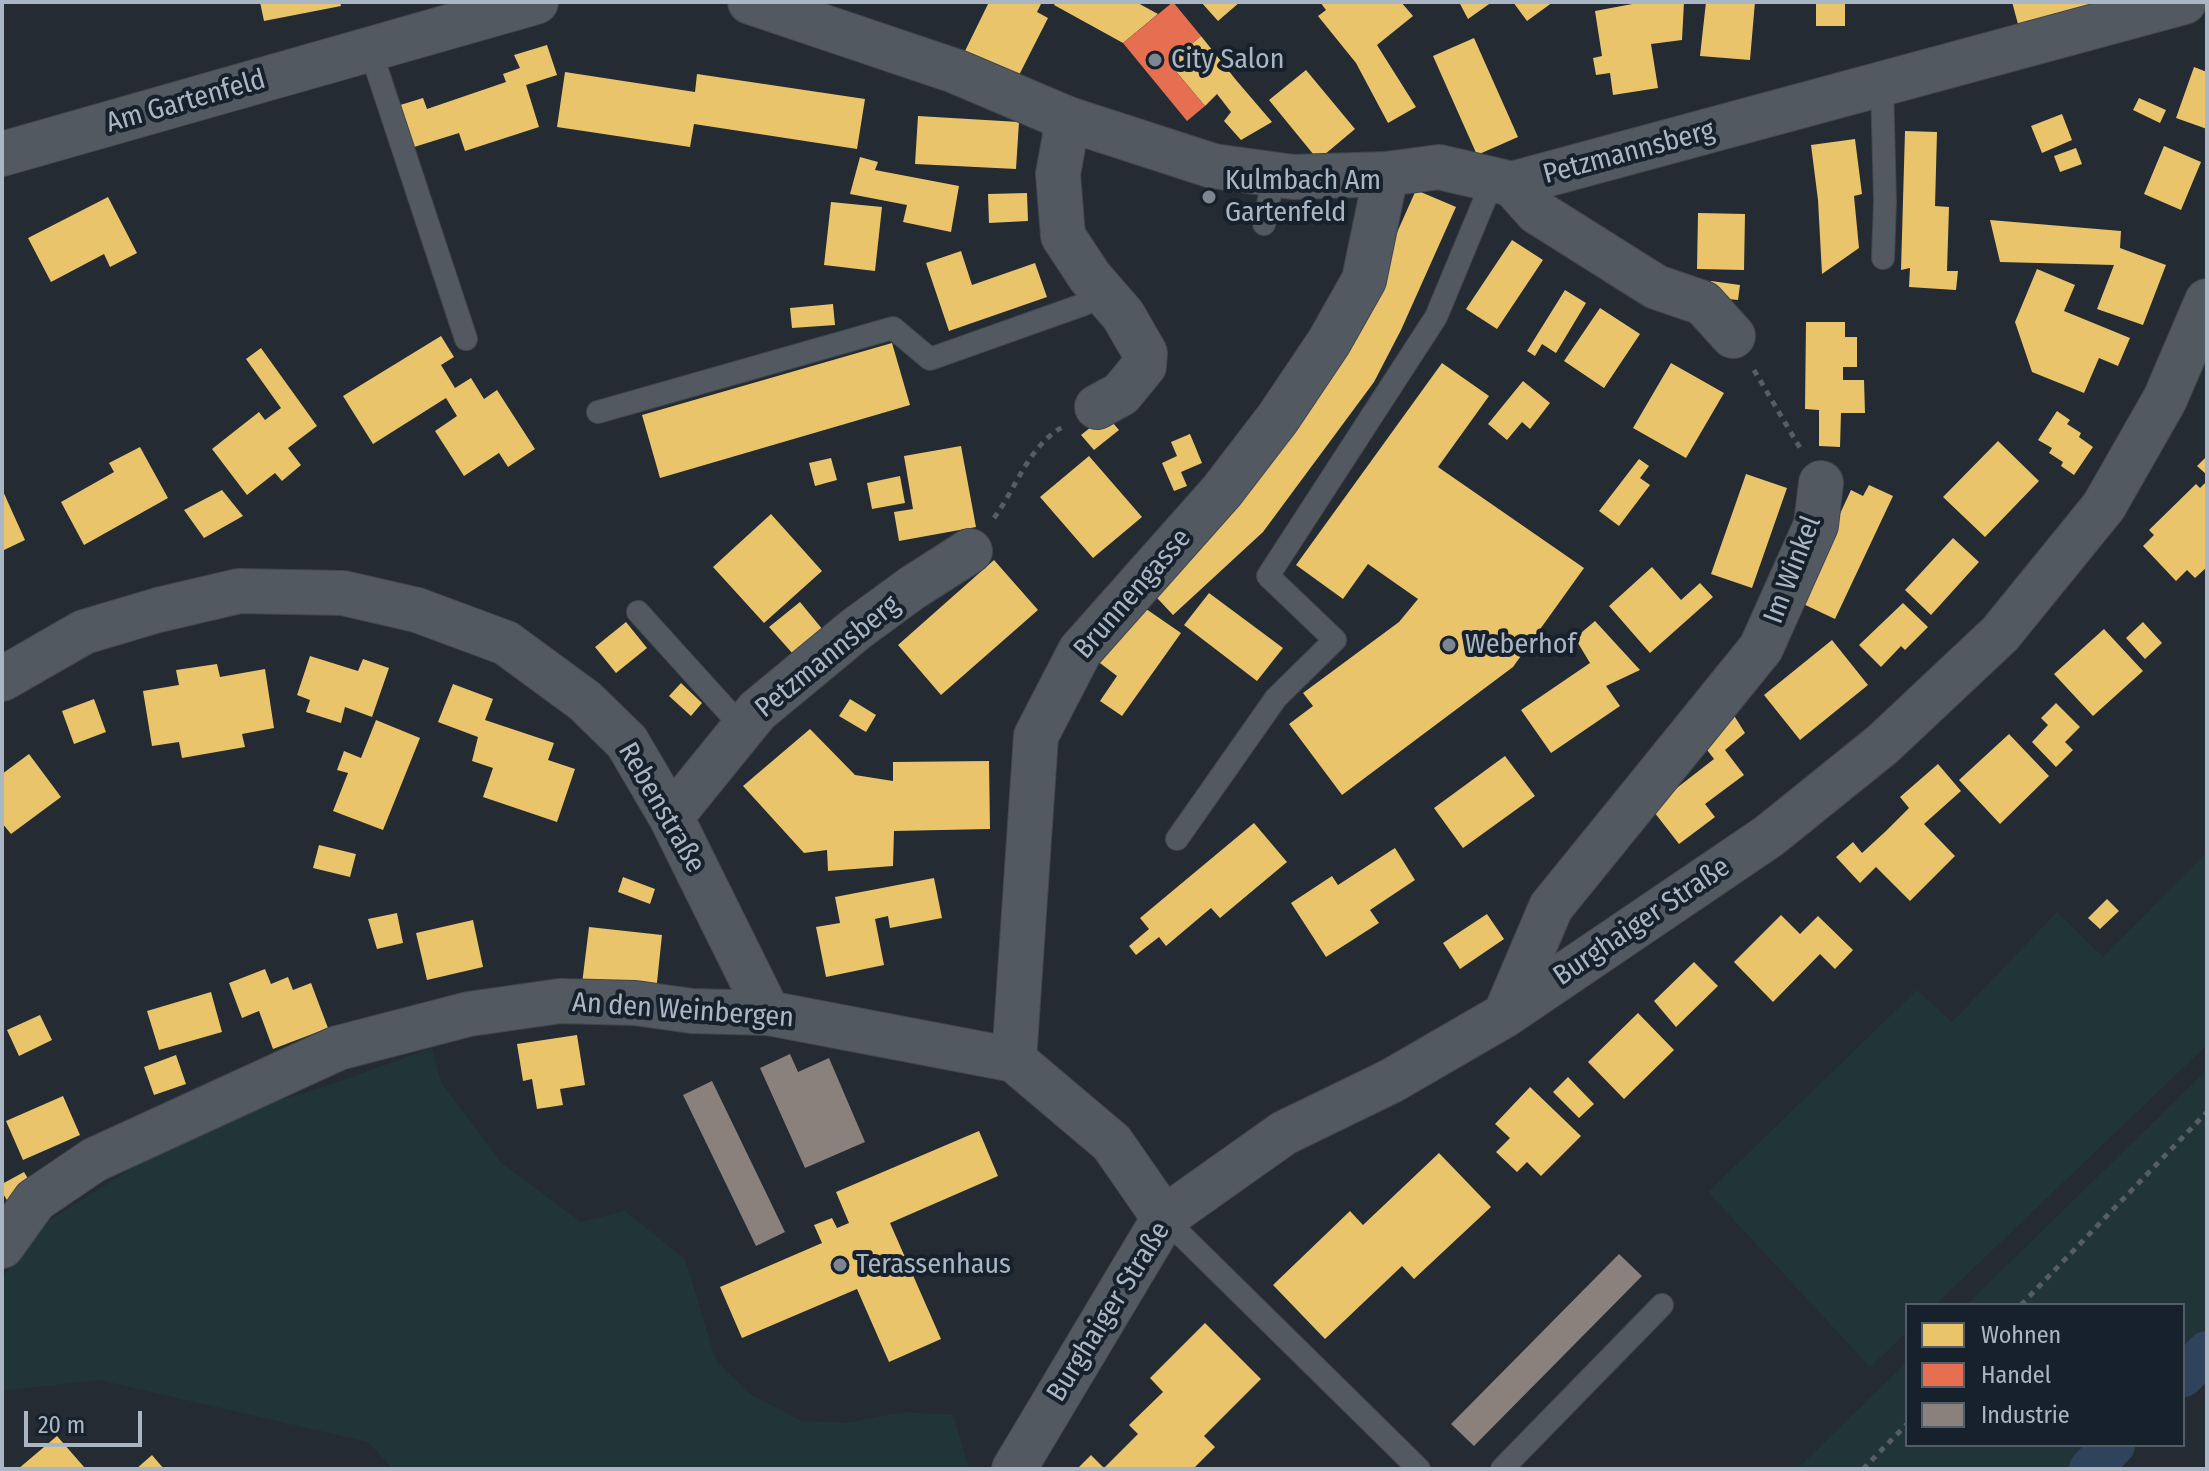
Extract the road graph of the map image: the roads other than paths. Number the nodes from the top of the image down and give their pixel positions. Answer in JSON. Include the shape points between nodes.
{"nodes":[{"id":1,"x":536,"y":2,"type":"edge"},
{"id":2,"x":750,"y":2,"type":"edge"},
{"id":3,"x":2184,"y":2,"type":"edge"},
{"id":4,"x":370,"y":49,"type":"junction"},
{"id":5,"x":1882,"y":85,"type":"junction"},
{"id":6,"x":1068,"y":119,"type":"junction"},
{"id":7,"x":2,"y":154,"type":"edge"},
{"id":8,"x":1274,"y":174,"type":"junction"},
{"id":9,"x":1386,"y":174,"type":"junction"},
{"id":10,"x":1503,"y":182,"type":"junction"},
{"id":11,"x":1264,"y":224,"type":"dead end"},
{"id":12,"x":1883,"y":258,"type":"dead end"},
{"id":13,"x":1101,"y":290,"type":"junction"},
{"id":14,"x":2207,"y":301,"type":"edge"},
{"id":15,"x":1733,"y":336,"type":"road end"},
{"id":16,"x":466,"y":339,"type":"dead end"},
{"id":17,"x":1097,"y":407,"type":"road end"},
{"id":18,"x":598,"y":412,"type":"dead end"},
{"id":19,"x":1821,"y":483,"type":"road end"},
{"id":20,"x":970,"y":551,"type":"road end"},
{"id":21,"x":638,"y":612,"type":"dead end"},
{"id":22,"x":2,"y":679,"type":"edge"},
{"id":23,"x":743,"y":728,"type":"junction"},
{"id":24,"x":671,"y":817,"type":"junction"},
{"id":25,"x":1177,"y":839,"type":"dead end"},
{"id":26,"x":768,"y":1013,"type":"junction"},
{"id":27,"x":1505,"y":1015,"type":"junction"},
{"id":28,"x":1014,"y":1060,"type":"junction"},
{"id":29,"x":1164,"y":1218,"type":"junction"},
{"id":30,"x":2,"y":1246,"type":"edge"},
{"id":31,"x":1662,"y":1305,"type":"dead end"},
{"id":32,"x":1014,"y":1469,"type":"edge"},
{"id":33,"x":1419,"y":1469,"type":"edge"},
{"id":34,"x":1502,"y":1469,"type":"edge"}],
"edges":[{"from":1,"to":4,"type":"street","name":"Am Gartenfeld"},
{"from":2,"to":6,"type":"street","name":"Petzmannsberg","via":[[955,71]]},
{"from":3,"to":5,"type":"street","name":"Petzmannsberg"},
{"from":4,"to":7,"type":"street","name":"Am Gartenfeld"},
{"from":4,"to":16,"type":"lane"},
{"from":5,"to":10,"type":"street","name":"Petzmannsberg"},
{"from":5,"to":12,"type":"lane"},
{"from":6,"to":8,"type":"street","name":"Petzmannsberg","via":[[1213,166]]},
{"from":6,"to":13,"type":"street","via":[[1058,174],[1063,236]]},
{"from":8,"to":9,"type":"street","name":"Petzmannsberg"},
{"from":8,"to":11,"type":"lane"},
{"from":9,"to":10,"type":"street","name":"Petzmannsberg","via":[[1439,167]]},
{"from":9,"to":28,"type":"street","name":"Brunnengasse","via":[[1364,280],[1329,342],[1222,491],[1080,651],[1036,736]]},
{"from":10,"to":15,"type":"street","via":[[1537,212],[1656,287],[1703,303]]},
{"from":10,"to":25,"type":"lane","via":[[1436,317],[1268,576],[1335,640],[1276,698]]},
{"from":13,"to":17,"type":"street","via":[[1145,353],[1144,366],[1121,394]]},
{"from":13,"to":18,"type":"lane","via":[[1085,304],[930,359],[893,328]]},
{"from":14,"to":27,"type":"street","name":"Burghaiger Straße","via":[[2165,399],[2104,506],[2000,634],[1883,744],[1769,836]]},
{"from":19,"to":27,"type":"street","name":"Im Winkel","via":[[1816,525],[1761,648],[1551,907]]},
{"from":20,"to":23,"type":"street","name":"Petzmannsberg","via":[[856,629]]},
{"from":21,"to":23,"type":"lane"},
{"from":22,"to":24,"type":"street","name":"Rebenstraße","via":[[84,632],[158,610],[239,591],[343,593],[417,610],[506,643],[585,701],[627,742]]},
{"from":23,"to":24,"type":"street","name":"Petzmannsberg"},
{"from":24,"to":26,"type":"street","name":"Rebenstraße"},
{"from":26,"to":28,"type":"street","name":"An den Weinbergen"},
{"from":26,"to":30,"type":"street","name":"An den Weinbergen","via":[[560,1001],[469,1014],[338,1048],[94,1160],[35,1200]]},
{"from":27,"to":29,"type":"street","name":"Burghaiger Straße","via":[[1391,1081],[1284,1133]]},
{"from":28,"to":29,"type":"street","name":"An den Weinbergen","via":[[1112,1143]]},
{"from":29,"to":32,"type":"street","name":"Burghaiger Straße"},
{"from":29,"to":33,"type":"lane"},
{"from":31,"to":34,"type":"lane"}]}
